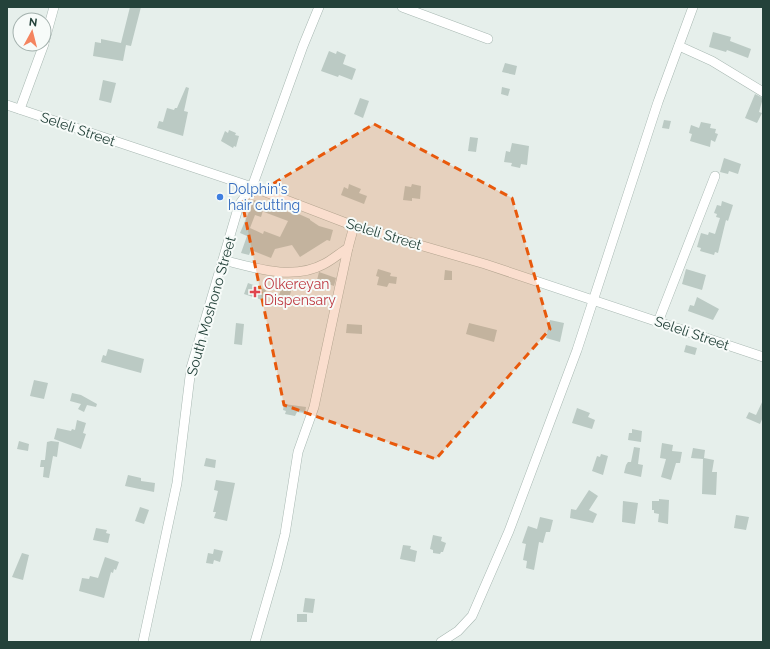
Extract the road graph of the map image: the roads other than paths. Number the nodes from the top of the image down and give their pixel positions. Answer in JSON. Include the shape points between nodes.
{"nodes":[{"id":1,"x":319,"y":7,"type":"edge"},
{"id":2,"x":402,"y":7,"type":"edge"},
{"id":3,"x":693,"y":7,"type":"edge"},
{"id":4,"x":488,"y":39,"type":"dead end"},
{"id":5,"x":680,"y":46,"type":"junction"},
{"id":6,"x":41,"y":52,"type":"edge"},
{"id":7,"x":763,"y":92,"type":"edge"},
{"id":8,"x":7,"y":105,"type":"edge"},
{"id":9,"x":20,"y":109,"type":"junction"},
{"id":10,"x":715,"y":176,"type":"dead end"},
{"id":11,"x":252,"y":187,"type":"junction"},
{"id":12,"x":354,"y":226,"type":"junction"},
{"id":13,"x":348,"y":248,"type":"junction"},
{"id":14,"x":224,"y":260,"type":"junction"},
{"id":15,"x":593,"y":299,"type":"junction"},
{"id":16,"x":658,"y":322,"type":"junction"},
{"id":17,"x":763,"y":357,"type":"edge"},
{"id":18,"x":143,"y":642,"type":"edge"},
{"id":19,"x":255,"y":642,"type":"edge"},
{"id":20,"x":442,"y":642,"type":"edge"}],
"edges":[{"from":1,"to":11,"type":"street","name":"South Moshono Street"},
{"from":2,"to":4,"type":"street"},
{"from":3,"to":5,"type":"street"},
{"from":5,"to":7,"type":"street","via":[[712,61]]},
{"from":5,"to":15,"type":"street","via":[[658,102]]},
{"from":6,"to":9,"type":"street"},
{"from":8,"to":9,"type":"street","name":"Seleli Street"},
{"from":9,"to":11,"type":"street","name":"Seleli Street"},
{"from":10,"to":16,"type":"street"},
{"from":11,"to":12,"type":"street","name":"Seleli Street"},
{"from":11,"to":14,"type":"street","name":"South Moshono Street","via":[[240,205]]},
{"from":12,"to":13,"type":"street"},
{"from":12,"to":15,"type":"street","name":"Seleli Street"},
{"from":13,"to":14,"type":"street","via":[[324,264],[307,271],[268,271]]},
{"from":13,"to":19,"type":"street","via":[[314,407],[298,452],[279,560]]},
{"from":14,"to":18,"type":"street","name":"South Moshono Street","via":[[191,368],[178,483]]},
{"from":15,"to":16,"type":"street","name":"Seleli Street"},
{"from":15,"to":20,"type":"street","via":[[577,350],[510,531],[472,616],[458,631]]},
{"from":16,"to":17,"type":"street","name":"Seleli Street"}]}
